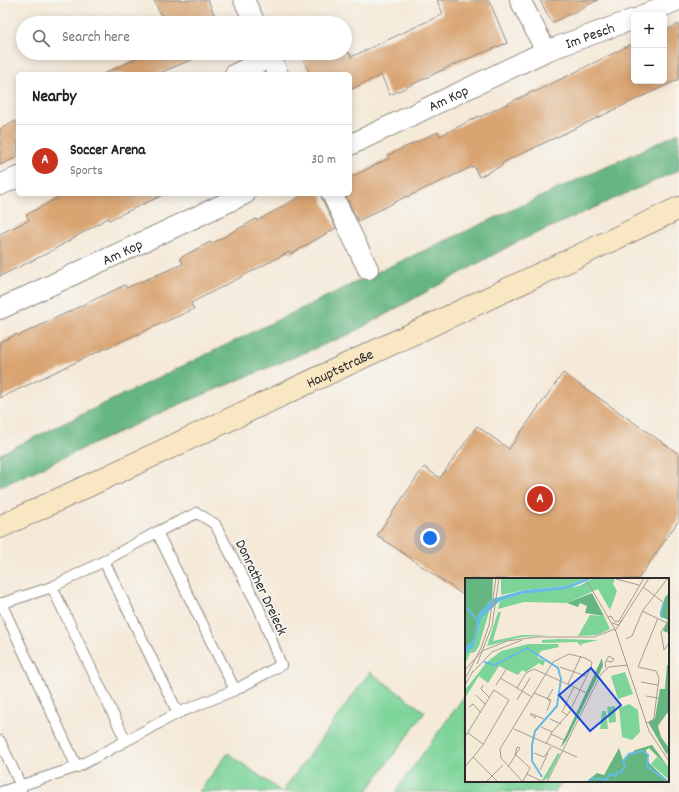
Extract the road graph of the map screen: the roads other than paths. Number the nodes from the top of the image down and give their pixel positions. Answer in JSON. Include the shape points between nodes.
{"nodes":[{"id":1,"x":244,"y":0,"type":"edge"},
{"id":2,"x":520,"y":0,"type":"edge"},
{"id":3,"x":678,"y":0,"type":"edge"},
{"id":4,"x":651,"y":12,"type":"edge"},
{"id":5,"x":252,"y":16,"type":"edge"},
{"id":6,"x":631,"y":20,"type":"edge"},
{"id":7,"x":546,"y":51,"type":"junction"},
{"id":8,"x":272,"y":61,"type":"edge"},
{"id":9,"x":241,"y":72,"type":"edge"},
{"id":10,"x":352,"y":144,"type":"edge"},
{"id":11,"x":16,"y":178,"type":"edge"},
{"id":12,"x":0,"y":185,"type":"edge"},
{"id":13,"x":241,"y":196,"type":"edge"},
{"id":14,"x":333,"y":196,"type":"edge"},
{"id":15,"x":679,"y":208,"type":"edge"},
{"id":16,"x":368,"y":269,"type":"dead end"},
{"id":17,"x":0,"y":309,"type":"edge"},
{"id":18,"x":0,"y":527,"type":"edge"},
{"id":19,"x":157,"y":532,"type":"junction"},
{"id":20,"x":104,"y":561,"type":"junction"},
{"id":21,"x":52,"y":586,"type":"junction"},
{"id":22,"x":1,"y":603,"type":"edge"},
{"id":23,"x":235,"y":690,"type":"junction"},
{"id":24,"x":178,"y":713,"type":"junction"},
{"id":25,"x":0,"y":741,"type":"edge"},
{"id":26,"x":126,"y":741,"type":"junction"},
{"id":27,"x":77,"y":767,"type":"junction"},
{"id":28,"x":21,"y":789,"type":"edge"},
{"id":29,"x":1,"y":792,"type":"edge"}],
"edges":[{"from":1,"to":5,"type":"street"},
{"from":2,"to":7,"type":"street"},
{"from":3,"to":4,"type":"street"},
{"from":6,"to":7,"type":"street","name":"Im Pesch"},
{"from":7,"to":10,"type":"street","name":"Am Kop"},
{"from":8,"to":9,"type":"street"},
{"from":11,"to":12,"type":"street"},
{"from":13,"to":17,"type":"street","name":"Am Kop"},
{"from":14,"to":16,"type":"street"},
{"from":15,"to":18,"type":"main road","name":"Hauptstraße"},
{"from":19,"to":20,"type":"lane","name":"Donrather Dreieck"},
{"from":19,"to":23,"type":"lane"},
{"from":19,"to":23,"type":"lane","name":"Donrather Dreieck","via":[[197,513],[215,524],[259,608],[281,665]]},
{"from":20,"to":21,"type":"lane","name":"Donrather Dreieck"},
{"from":20,"to":24,"type":"lane"},
{"from":21,"to":22,"type":"lane","name":"Donrather Dreieck"},
{"from":21,"to":26,"type":"lane"},
{"from":22,"to":27,"type":"lane"},
{"from":23,"to":24,"type":"lane","name":"Donrather Dreieck"},
{"from":24,"to":26,"type":"lane","name":"Donrather Dreieck"},
{"from":25,"to":28,"type":"lane"},
{"from":26,"to":27,"type":"lane","name":"Donrather Dreieck"},
{"from":27,"to":28,"type":"lane","name":"Donrather Dreieck"},
{"from":28,"to":29,"type":"lane","name":"Donrather Dreieck"}]}
